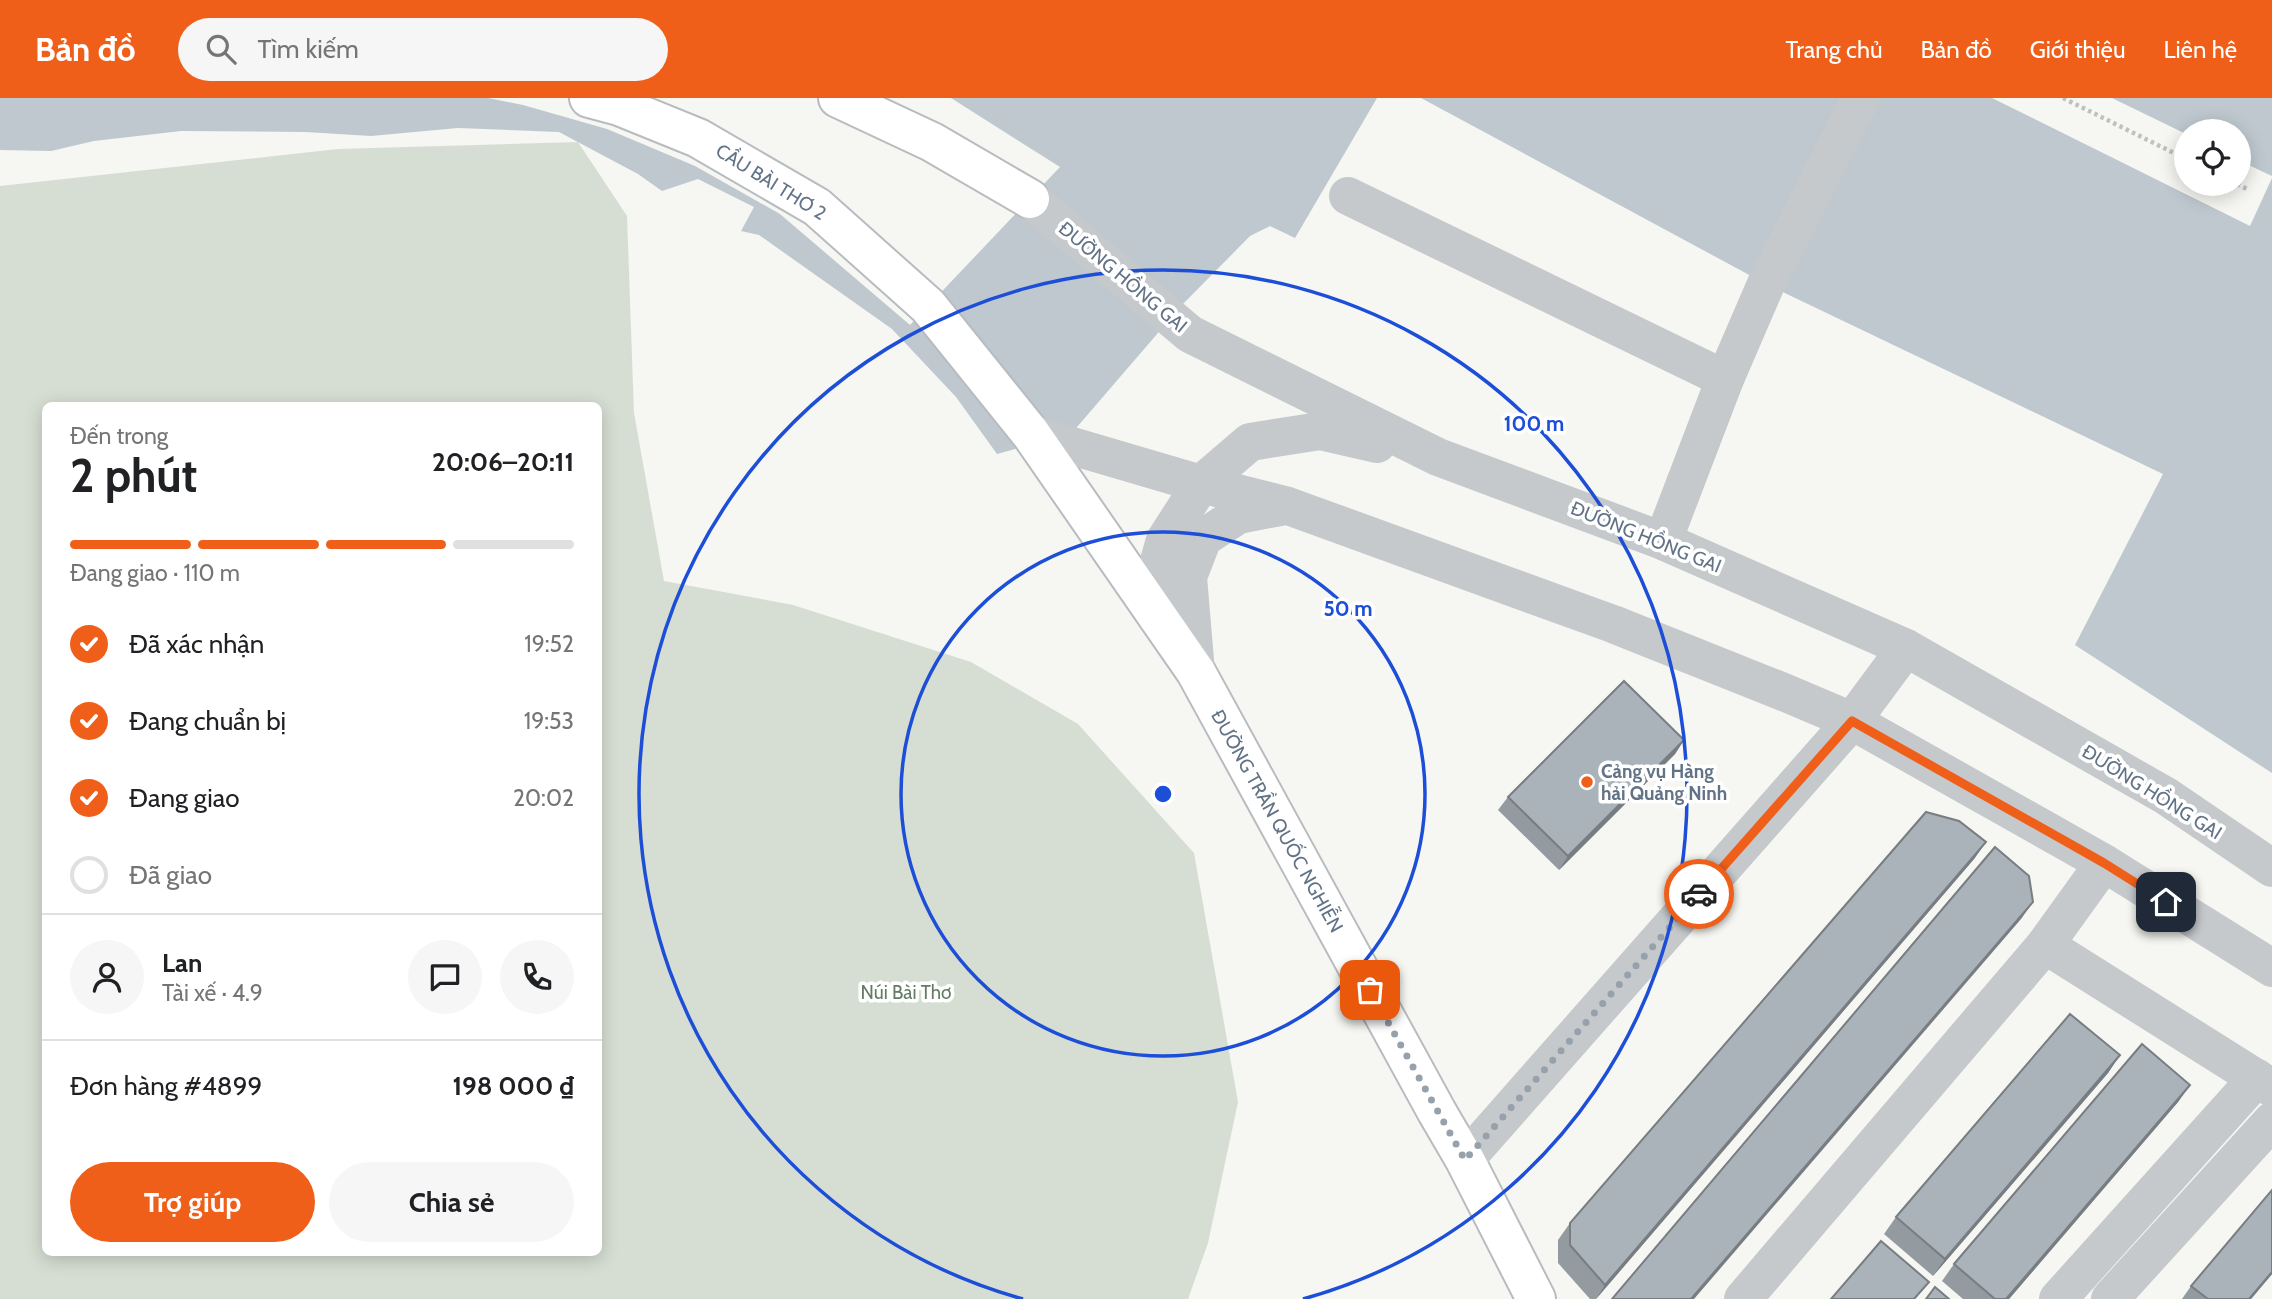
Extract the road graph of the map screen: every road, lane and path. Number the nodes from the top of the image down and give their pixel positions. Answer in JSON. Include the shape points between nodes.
{"nodes":[{"id":1,"x":589,"y":98,"type":"edge"},
{"id":2,"x":838,"y":98,"type":"edge"},
{"id":3,"x":1861,"y":98,"type":"edge"},
{"id":4,"x":2063,"y":98,"type":"edge"},
{"id":5,"x":2174,"y":153,"type":"edge"},
{"id":6,"x":1348,"y":196,"type":"dead end"},
{"id":7,"x":1030,"y":199,"type":"joint"},
{"id":8,"x":1725,"y":379,"type":"junction"},
{"id":9,"x":1031,"y":434,"type":"junction"},
{"id":10,"x":1438,"y":457,"type":"junction"},
{"id":11,"x":1200,"y":484,"type":"junction"},
{"id":12,"x":1288,"y":506,"type":"junction"},
{"id":13,"x":1663,"y":541,"type":"junction"},
{"id":14,"x":1157,"y":617,"type":"junction"},
{"id":15,"x":1906,"y":648,"type":"junction"},
{"id":16,"x":1196,"y":672,"type":"junction"},
{"id":17,"x":1852,"y":721,"type":"junction"},
{"id":18,"x":2104,"y":863,"type":"junction"},
{"id":19,"x":2272,"y":868,"type":"edge"},
{"id":20,"x":2045,"y":945,"type":"junction"},
{"id":21,"x":2272,"y":968,"type":"edge"},
{"id":22,"x":2265,"y":1083,"type":"edge"},
{"id":23,"x":2272,"y":1121,"type":"edge"},
{"id":24,"x":1465,"y":1160,"type":"junction"},
{"id":25,"x":1536,"y":1299,"type":"edge"},
{"id":26,"x":1743,"y":1299,"type":"edge"},
{"id":27,"x":2058,"y":1299,"type":"edge"},
{"id":28,"x":2110,"y":1299,"type":"edge"}],
"edges":[{"from":1,"to":9,"type":"main road","name":"CẦU BÀI THƠ 2","via":[[698,138],[817,207],[928,306]]},
{"from":2,"to":7,"type":"main road","via":[[932,142]]},
{"from":3,"to":8,"type":"street","via":[[1766,284]]},
{"from":4,"to":5,"type":"path"},
{"from":6,"to":8,"type":"street"},
{"from":7,"to":10,"type":"street","name":"ĐƯỜNG HỒNG GAI","via":[[1190,334]]},
{"from":8,"to":13,"type":"street"},
{"from":9,"to":11,"type":"street"},
{"from":9,"to":14,"type":"main road","name":"ĐƯỜNG TRẦN QUỐC NGHIỄN"},
{"from":10,"to":11,"type":"street","via":[[1320,431],[1250,442]]},
{"from":10,"to":13,"type":"street","name":"ĐƯỜNG HỒNG GAI"},
{"from":11,"to":12,"type":"street"},
{"from":11,"to":14,"type":"street","via":[[1165,540],[1153,582]]},
{"from":12,"to":16,"type":"street","via":[[1238,515],[1203,538],[1188,576]]},
{"from":12,"to":17,"type":"street","via":[[1613,624]]},
{"from":13,"to":15,"type":"street","name":"ĐƯỜNG HỒNG GAI"},
{"from":14,"to":16,"type":"main road","name":"ĐƯỜNG TRẦN QUỐC NGHIỄN"},
{"from":15,"to":17,"type":"street"},
{"from":15,"to":19,"type":"street","name":"ĐƯỜNG HỒNG GAI","via":[[2165,796]]},
{"from":16,"to":24,"type":"main road","name":"ĐƯỜNG TRẦN QUỐC NGHIỄN"},
{"from":17,"to":18,"type":"street"},
{"from":17,"to":24,"type":"street"},
{"from":18,"to":20,"type":"street"},
{"from":18,"to":21,"type":"street"},
{"from":20,"to":22,"type":"street"},
{"from":20,"to":26,"type":"street"},
{"from":22,"to":27,"type":"street"},
{"from":23,"to":28,"type":"street"},
{"from":24,"to":25,"type":"main road","name":"ĐƯỜNG TRẦN QUỐC NGHIỄN"}]}
